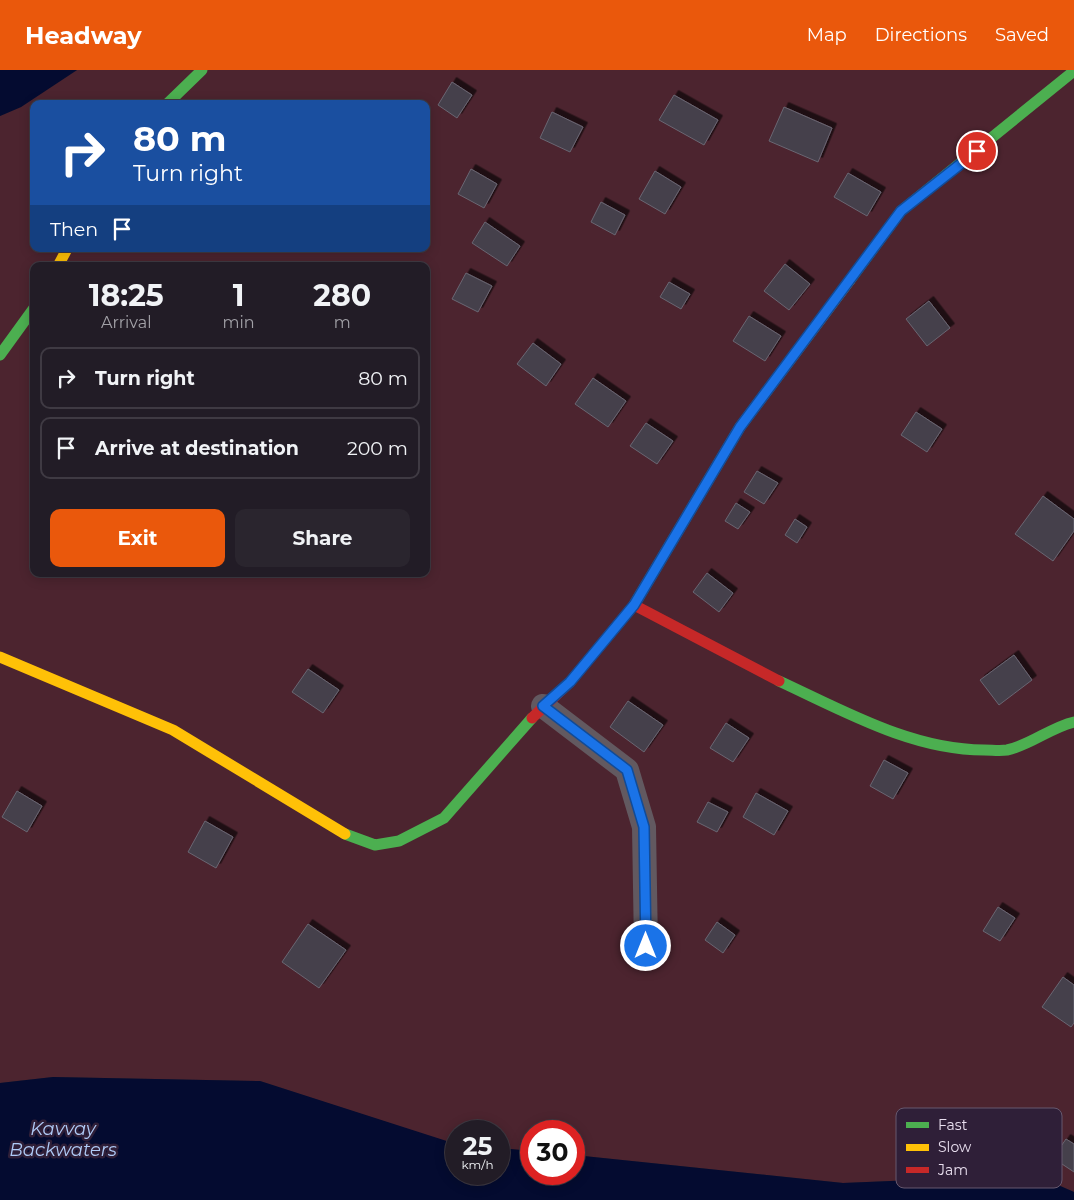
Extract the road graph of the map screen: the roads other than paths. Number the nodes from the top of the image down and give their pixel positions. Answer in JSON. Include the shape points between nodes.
{"nodes":[{"id":1,"x":202,"y":70,"type":"edge"},
{"id":2,"x":1074,"y":72,"type":"edge"},
{"id":3,"x":170,"y":100,"type":"edge"},
{"id":4,"x":30,"y":314,"type":"edge"},
{"id":5,"x":0,"y":355,"type":"edge"},
{"id":6,"x":634,"y":605,"type":"junction"},
{"id":7,"x":0,"y":658,"type":"edge"},
{"id":8,"x":543,"y":706,"type":"junction"},
{"id":9,"x":1074,"y":722,"type":"edge"},
{"id":10,"x":646,"y":946,"type":"dead end"}],
"edges":[{"from":1,"to":3,"type":"street"},
{"from":2,"to":6,"type":"street","via":[[901,211],[740,427]]},
{"from":4,"to":5,"type":"street"},
{"from":6,"to":8,"type":"street","via":[[570,682]]},
{"from":6,"to":9,"type":"street","via":[[747,666],[878,727],[956,750],[1007,750]]},
{"from":7,"to":8,"type":"street","via":[[173,730],[348,836],[375,845],[399,841],[444,818]]},
{"from":8,"to":10,"type":"street","via":[[627,770],[644,827]]}]}
